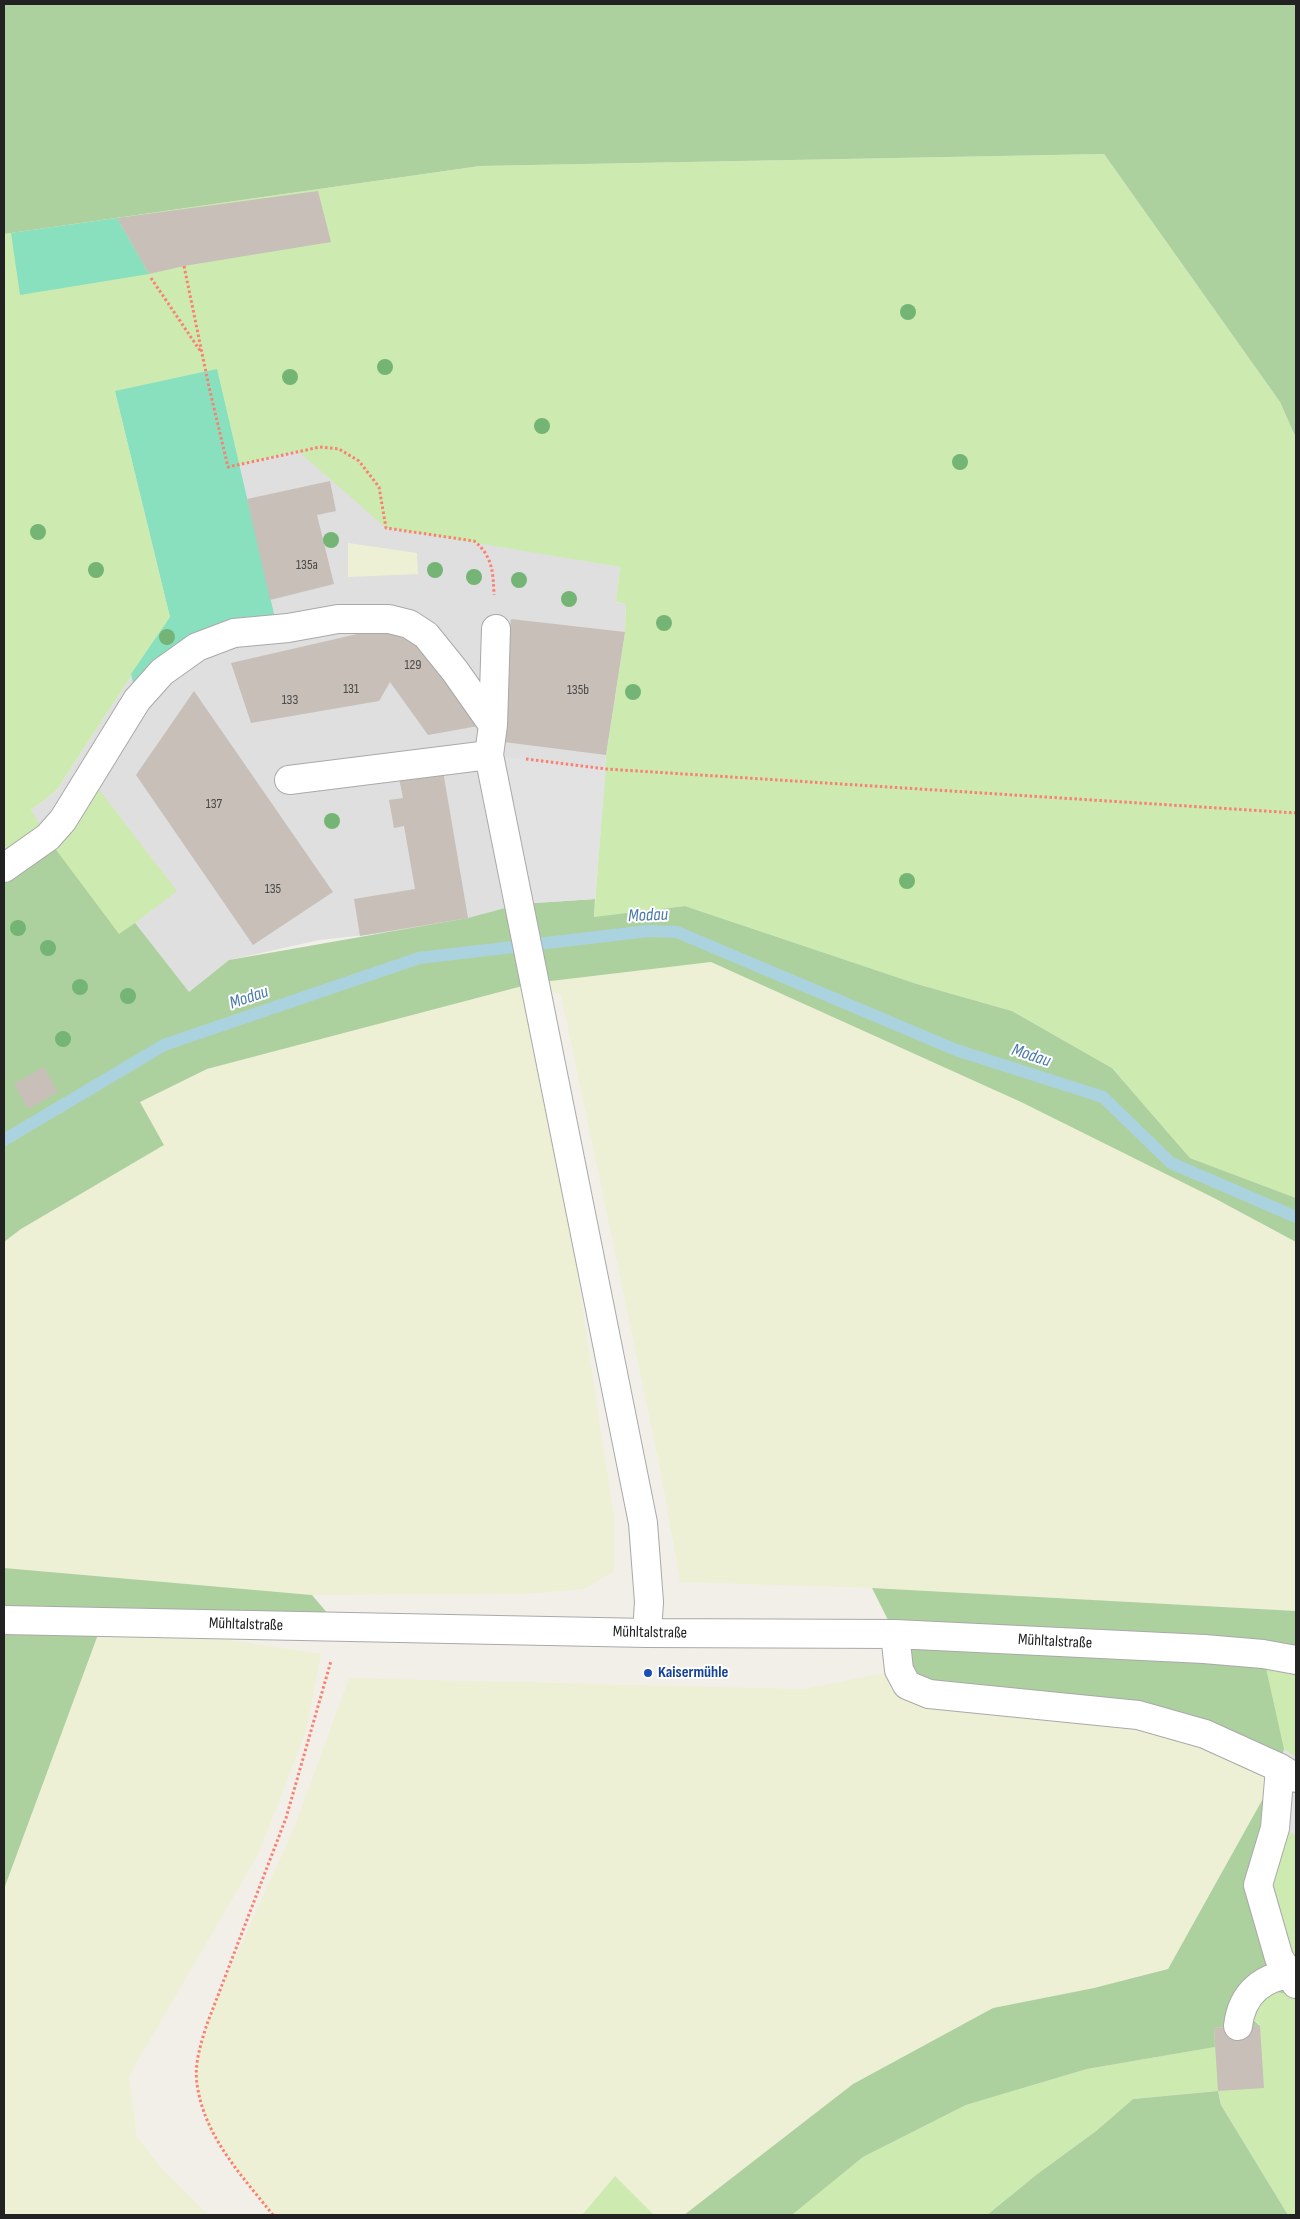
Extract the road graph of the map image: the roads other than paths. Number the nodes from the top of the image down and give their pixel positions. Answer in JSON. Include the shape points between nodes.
{"nodes":[{"id":1,"x":496,"y":628,"type":"road end"},
{"id":2,"x":493,"y":725,"type":"junction"},
{"id":3,"x":489,"y":755,"type":"junction"},
{"id":4,"x":290,"y":780,"type":"dead end"},
{"id":5,"x":4,"y":868,"type":"edge"},
{"id":6,"x":4,"y":1620,"type":"edge"},
{"id":7,"x":648,"y":1633,"type":"junction"},
{"id":8,"x":895,"y":1634,"type":"junction"},
{"id":9,"x":1296,"y":1660,"type":"edge"},
{"id":10,"x":1288,"y":1773,"type":"edge"},
{"id":11,"x":1294,"y":1977,"type":"edge"},
{"id":12,"x":1238,"y":2026,"type":"dead end"}],
"edges":[{"from":1,"to":2,"type":"street"},
{"from":2,"to":3,"type":"street"},
{"from":2,"to":5,"type":"street","via":[[426,635],[409,624],[389,619],[338,619],[288,628],[234,632],[198,647],[162,672],[137,700],[63,820],[48,838]]},
{"from":3,"to":4,"type":"street"},
{"from":3,"to":7,"type":"street","via":[[644,1523]]},
{"from":6,"to":7,"type":"street","name":"Mühltalstraße"},
{"from":7,"to":8,"type":"street","name":"Mühltalstraße"},
{"from":8,"to":9,"type":"street","name":"Mühltalstraße","via":[[1204,1649]]},
{"from":8,"to":10,"type":"street","via":[[899,1670],[907,1685],[929,1694],[1138,1715],[1205,1734]]},
{"from":10,"to":11,"type":"street","via":[[1258,1885],[1279,1958]]},
{"from":11,"to":12,"type":"street","via":[[1270,1978],[1254,1989]]}]}
